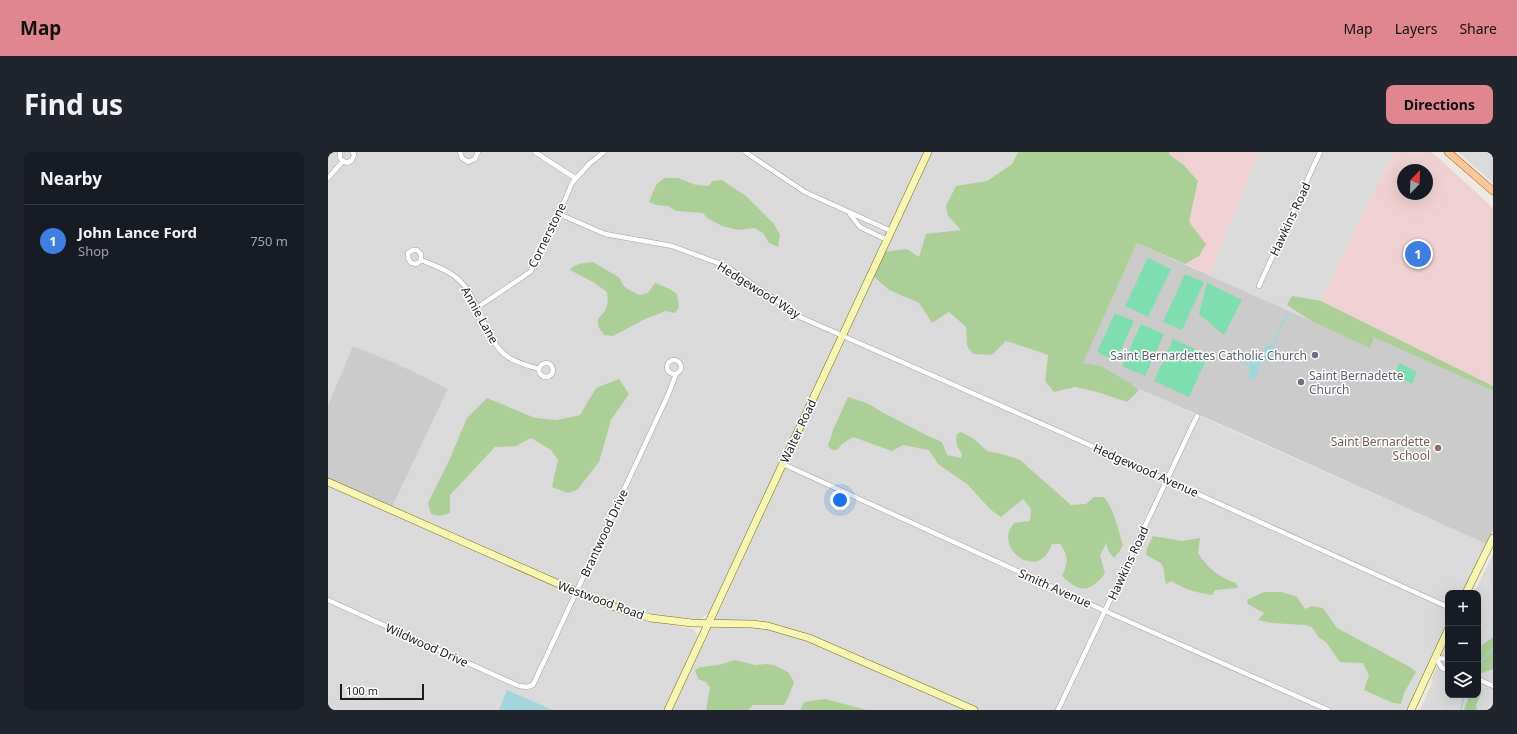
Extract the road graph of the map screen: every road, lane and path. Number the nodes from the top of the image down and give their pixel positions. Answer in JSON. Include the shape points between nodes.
{"nodes":[{"id":1,"x":340,"y":152,"type":"edge"},
{"id":2,"x":353,"y":152,"type":"edge"},
{"id":3,"x":460,"y":152,"type":"edge"},
{"id":4,"x":478,"y":152,"type":"edge"},
{"id":5,"x":535,"y":152,"type":"edge"},
{"id":6,"x":604,"y":152,"type":"edge"},
{"id":7,"x":745,"y":152,"type":"edge"},
{"id":8,"x":928,"y":152,"type":"edge"},
{"id":9,"x":1320,"y":152,"type":"edge"},
{"id":10,"x":1448,"y":152,"type":"edge"},
{"id":11,"x":343,"y":162,"type":"junction"},
{"id":12,"x":328,"y":178,"type":"edge"},
{"id":13,"x":575,"y":178,"type":"junction"},
{"id":14,"x":1493,"y":191,"type":"edge"},
{"id":15,"x":849,"y":212,"type":"junction"},
{"id":16,"x":559,"y":214,"type":"junction"},
{"id":17,"x":891,"y":232,"type":"junction"},
{"id":18,"x":887,"y":240,"type":"junction"},
{"id":19,"x":421,"y":260,"type":"dead end"},
{"id":20,"x":1259,"y":286,"type":"dead end"},
{"id":21,"x":478,"y":307,"type":"junction"},
{"id":22,"x":843,"y":335,"type":"junction"},
{"id":23,"x":539,"y":369,"type":"dead end"},
{"id":24,"x":676,"y":374,"type":"dead end"},
{"id":25,"x":1197,"y":416,"type":"dead end"},
{"id":26,"x":783,"y":464,"type":"junction"},
{"id":27,"x":1166,"y":480,"type":"junction"},
{"id":28,"x":328,"y":482,"type":"edge"},
{"id":29,"x":1493,"y":538,"type":"edge"},
{"id":30,"x":1467,"y":590,"type":"edge"},
{"id":31,"x":576,"y":592,"type":"junction"},
{"id":32,"x":328,"y":600,"type":"edge"},
{"id":33,"x":1445,"y":606,"type":"edge"},
{"id":34,"x":1105,"y":611,"type":"junction"},
{"id":35,"x":710,"y":622,"type":"junction"},
{"id":36,"x":1445,"y":637,"type":"edge"},
{"id":37,"x":1436,"y":658,"type":"junction"},
{"id":38,"x":1445,"y":659,"type":"edge"},
{"id":39,"x":1445,"y":669,"type":"edge"},
{"id":40,"x":1481,"y":680,"type":"edge"},
{"id":41,"x":1493,"y":686,"type":"edge"},
{"id":42,"x":527,"y":688,"type":"joint"},
{"id":43,"x":668,"y":710,"type":"edge"},
{"id":44,"x":974,"y":710,"type":"edge"},
{"id":45,"x":1058,"y":710,"type":"edge"},
{"id":46,"x":1328,"y":710,"type":"edge"},
{"id":47,"x":1411,"y":710,"type":"edge"}],
"edges":[{"from":1,"to":11,"type":"street"},
{"from":2,"to":11,"type":"street","via":[[351,161]]},
{"from":3,"to":4,"type":"street","via":[[462,158],[468,162],[475,160]]},
{"from":5,"to":13,"type":"street"},
{"from":6,"to":13,"type":"street","name":"Cornerstone"},
{"from":7,"to":15,"type":"street","via":[[805,192]]},
{"from":8,"to":17,"type":"street","name":"Walter Road"},
{"from":9,"to":20,"type":"street","name":"Hawkins Road"},
{"from":10,"to":14,"type":"main road"},
{"from":11,"to":12,"type":"street"},
{"from":13,"to":16,"type":"street","name":"Cornerstone"},
{"from":15,"to":17,"type":"street"},
{"from":15,"to":18,"type":"street","via":[[860,227]]},
{"from":16,"to":21,"type":"street","name":"Cornerstone","via":[[530,272]]},
{"from":16,"to":22,"type":"street","name":"Hedgewood Way","via":[[605,234],[672,246],[726,266],[800,317]]},
{"from":17,"to":18,"type":"street","name":"Walter Road"},
{"from":18,"to":22,"type":"street","name":"Walter Road"},
{"from":19,"to":21,"type":"street","name":"Annie Lane","via":[[450,273],[462,282]]},
{"from":21,"to":23,"type":"street","name":"Annie Lane","via":[[500,350],[508,358]]},
{"from":22,"to":26,"type":"street","name":"Walter Road"},
{"from":22,"to":27,"type":"street","name":"Hedgewood Avenue"},
{"from":24,"to":31,"type":"street","name":"Brantwood Drive"},
{"from":25,"to":27,"type":"street","name":"Hawkins Road"},
{"from":26,"to":34,"type":"street","name":"Smith Avenue"},
{"from":26,"to":35,"type":"street","name":"Walter Road"},
{"from":27,"to":33,"type":"street","name":"Hedgewood Avenue"},
{"from":27,"to":34,"type":"street","name":"Hawkins Road"},
{"from":28,"to":31,"type":"street","name":"Westwood Road"},
{"from":29,"to":30,"type":"street"},
{"from":31,"to":35,"type":"street","name":"Westwood Road","via":[[651,618],[692,623]]},
{"from":31,"to":42,"type":"street","name":"Brantwood Drive","via":[[538,677],[533,685]]},
{"from":32,"to":42,"type":"street","name":"Wildwood Drive"},
{"from":34,"to":45,"type":"street","name":"Hawkins Road"},
{"from":34,"to":46,"type":"street","name":"Smith Avenue"},
{"from":35,"to":43,"type":"street","name":"Walter Road"},
{"from":35,"to":44,"type":"street","name":"Westwood Road","via":[[768,626],[809,638]]},
{"from":36,"to":37,"type":"street"},
{"from":37,"to":38,"type":"street"},
{"from":37,"to":39,"type":"street"},
{"from":37,"to":47,"type":"street"},
{"from":40,"to":41,"type":"street"}]}
